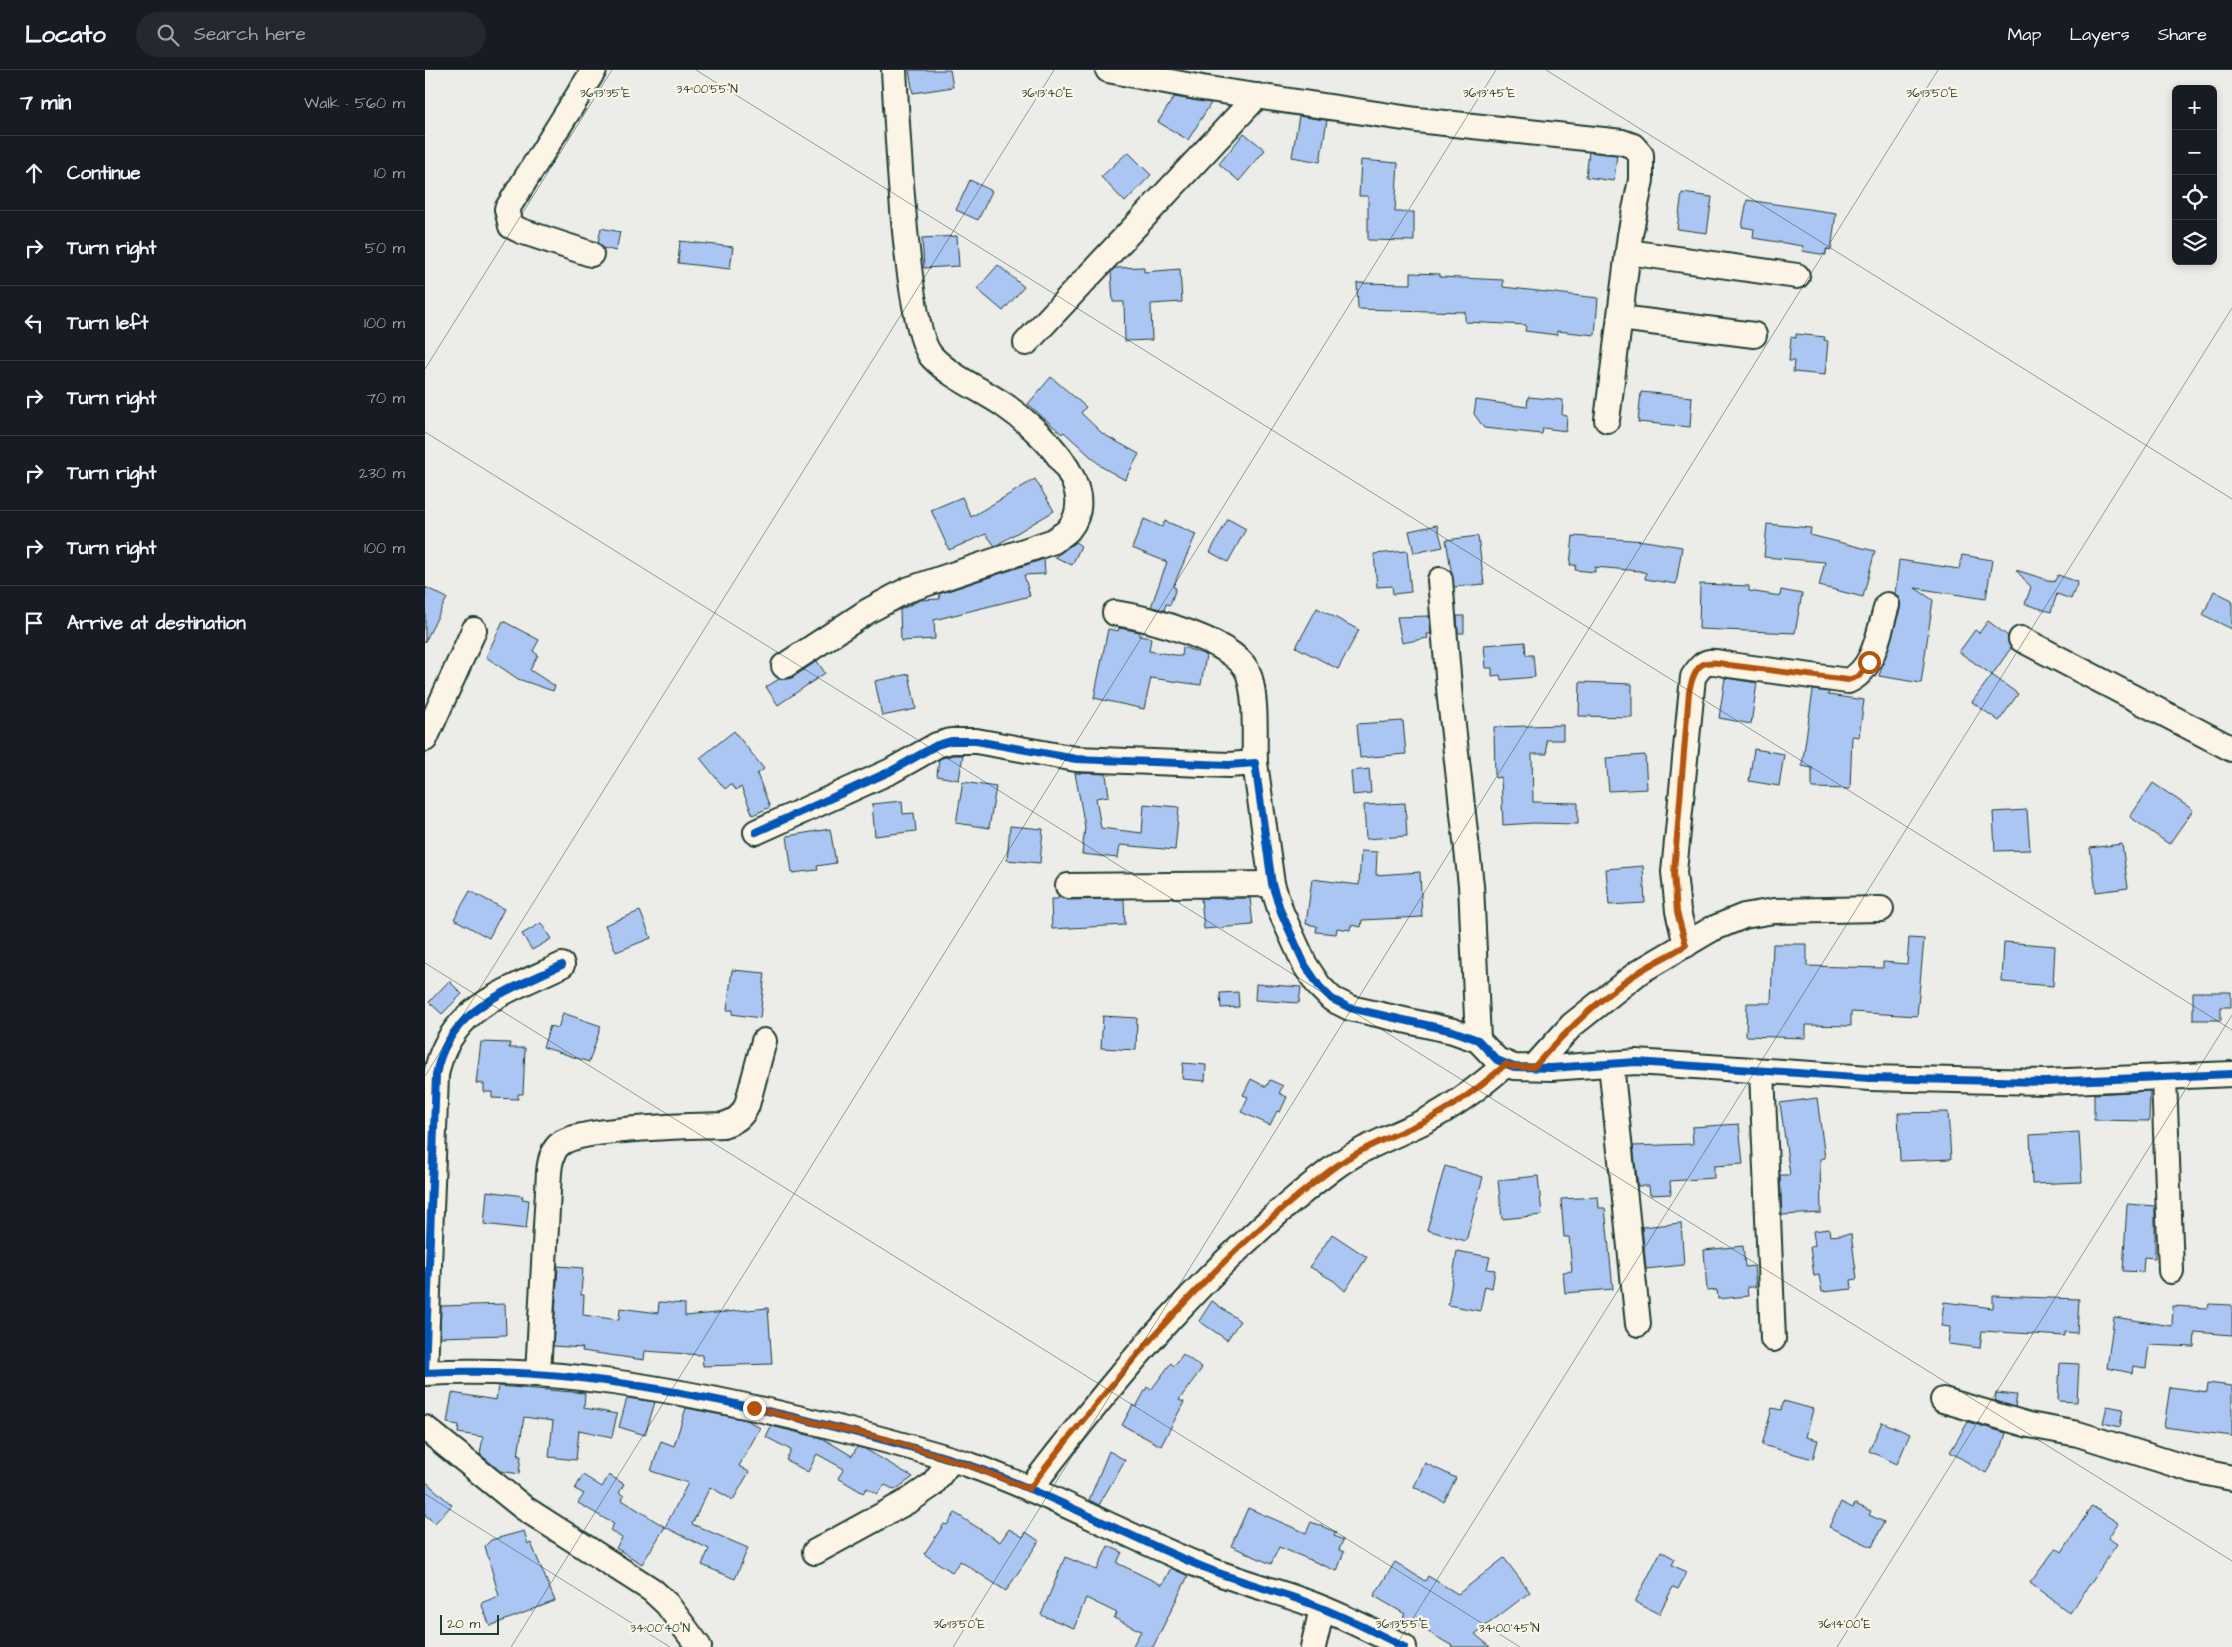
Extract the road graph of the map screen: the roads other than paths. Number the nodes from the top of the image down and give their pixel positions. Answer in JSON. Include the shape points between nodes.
{"nodes":[{"id":1,"x":594,"y":70,"type":"edge"},
{"id":2,"x":894,"y":70,"type":"edge"},
{"id":3,"x":1108,"y":70,"type":"edge"},
{"id":4,"x":1257,"y":96,"type":"junction"},
{"id":5,"x":1628,"y":252,"type":"junction"},
{"id":6,"x":591,"y":254,"type":"dead end"},
{"id":7,"x":1797,"y":276,"type":"dead end"},
{"id":8,"x":1620,"y":318,"type":"junction"},
{"id":9,"x":1754,"y":335,"type":"dead end"},
{"id":10,"x":1026,"y":343,"type":"dead end"},
{"id":11,"x":1607,"y":420,"type":"dead end"},
{"id":12,"x":1440,"y":580,"type":"dead end"},
{"id":13,"x":1887,"y":605,"type":"dead end"},
{"id":14,"x":1115,"y":612,"type":"dead end"},
{"id":15,"x":474,"y":630,"type":"dead end"},
{"id":16,"x":2021,"y":640,"type":"dead end"},
{"id":17,"x":785,"y":666,"type":"dead end"},
{"id":18,"x":425,"y":739,"type":"edge"},
{"id":19,"x":2232,"y":748,"type":"edge"},
{"id":20,"x":1255,"y":763,"type":"junction"},
{"id":21,"x":757,"y":832,"type":"dead end"},
{"id":22,"x":1272,"y":884,"type":"junction"},
{"id":23,"x":1068,"y":886,"type":"dead end"},
{"id":24,"x":1881,"y":909,"type":"dead end"},
{"id":25,"x":1686,"y":945,"type":"junction"},
{"id":26,"x":562,"y":965,"type":"dead end"},
{"id":27,"x":1478,"y":1040,"type":"junction"},
{"id":28,"x":764,"y":1041,"type":"dead end"},
{"id":29,"x":1506,"y":1064,"type":"junction"},
{"id":30,"x":1611,"y":1064,"type":"junction"},
{"id":31,"x":1534,"y":1067,"type":"junction"},
{"id":32,"x":1762,"y":1071,"type":"junction"},
{"id":33,"x":2232,"y":1074,"type":"edge"},
{"id":34,"x":2164,"y":1078,"type":"junction"},
{"id":35,"x":2171,"y":1271,"type":"dead end"},
{"id":36,"x":1637,"y":1324,"type":"dead end"},
{"id":37,"x":1773,"y":1339,"type":"dead end"},
{"id":38,"x":538,"y":1374,"type":"junction"},
{"id":39,"x":1943,"y":1400,"type":"dead end"},
{"id":40,"x":425,"y":1428,"type":"edge"},
{"id":41,"x":951,"y":1460,"type":"junction"},
{"id":42,"x":2232,"y":1478,"type":"edge"},
{"id":43,"x":1029,"y":1489,"type":"junction"},
{"id":44,"x":815,"y":1552,"type":"dead end"},
{"id":45,"x":1322,"y":1609,"type":"junction"},
{"id":46,"x":699,"y":1647,"type":"edge"},
{"id":47,"x":1313,"y":1647,"type":"edge"},
{"id":48,"x":1404,"y":1647,"type":"edge"}],
"edges":[{"from":1,"to":6,"type":"street","via":[[507,209],[511,226]]},
{"from":2,"to":17,"type":"street","via":[[906,233],[922,338],[931,356],[1039,433],[1075,481],[1079,499],[1069,529],[1054,541],[907,590],[868,611]]},
{"from":3,"to":4,"type":"street"},
{"from":4,"to":5,"type":"street","via":[[1417,120],[1622,142],[1633,146],[1641,155],[1641,180]]},
{"from":4,"to":10,"type":"street"},
{"from":5,"to":7,"type":"street"},
{"from":5,"to":8,"type":"street"},
{"from":8,"to":9,"type":"street"},
{"from":8,"to":11,"type":"street"},
{"from":12,"to":27,"type":"street","via":[[1449,699],[1471,885]]},
{"from":13,"to":25,"type":"street","via":[[1869,662],[1859,676],[1848,680],[1712,661],[1701,665],[1693,677],[1689,692],[1674,872],[1677,912]]},
{"from":14,"to":20,"type":"street","via":[[1181,629],[1243,662],[1252,692]]},
{"from":15,"to":18,"type":"street"},
{"from":16,"to":19,"type":"street"},
{"from":20,"to":21,"type":"street","via":[[1229,765],[1076,759],[976,741],[951,742],[937,745],[891,771]]},
{"from":20,"to":22,"type":"street"},
{"from":22,"to":23,"type":"street"},
{"from":22,"to":27,"type":"street","via":[[1305,965],[1332,999],[1365,1012],[1453,1031]]},
{"from":24,"to":25,"type":"street","via":[[1754,914],[1712,929]]},
{"from":25,"to":31,"type":"street","via":[[1639,972],[1572,1025]]},
{"from":26,"to":38,"type":"street","via":[[481,1004],[447,1040],[439,1057],[436,1075],[425,1373],[477,1370]]},
{"from":27,"to":29,"type":"street","via":[[1497,1060]]},
{"from":28,"to":38,"type":"street","via":[[747,1105],[735,1121],[723,1125],[592,1134],[557,1145],[549,1172]]},
{"from":29,"to":31,"type":"street"},
{"from":29,"to":43,"type":"street","via":[[1465,1097],[1424,1122],[1356,1152],[1259,1231],[1211,1274],[1155,1334],[1093,1406]]},
{"from":30,"to":31,"type":"street"},
{"from":30,"to":32,"type":"street","via":[[1636,1062]]},
{"from":30,"to":36,"type":"street"},
{"from":32,"to":34,"type":"street","via":[[1870,1078],[2045,1082]]},
{"from":32,"to":37,"type":"street"},
{"from":33,"to":34,"type":"street"},
{"from":34,"to":35,"type":"street"},
{"from":38,"to":41,"type":"street","via":[[709,1398],[889,1440]]},
{"from":39,"to":42,"type":"street"},
{"from":40,"to":46,"type":"street","via":[[524,1508],[652,1590],[667,1604]]},
{"from":41,"to":43,"type":"street"},
{"from":41,"to":44,"type":"street","via":[[932,1485],[910,1500]]},
{"from":43,"to":45,"type":"street","via":[[1199,1566]]},
{"from":45,"to":47,"type":"street"},
{"from":45,"to":48,"type":"street"}]}
